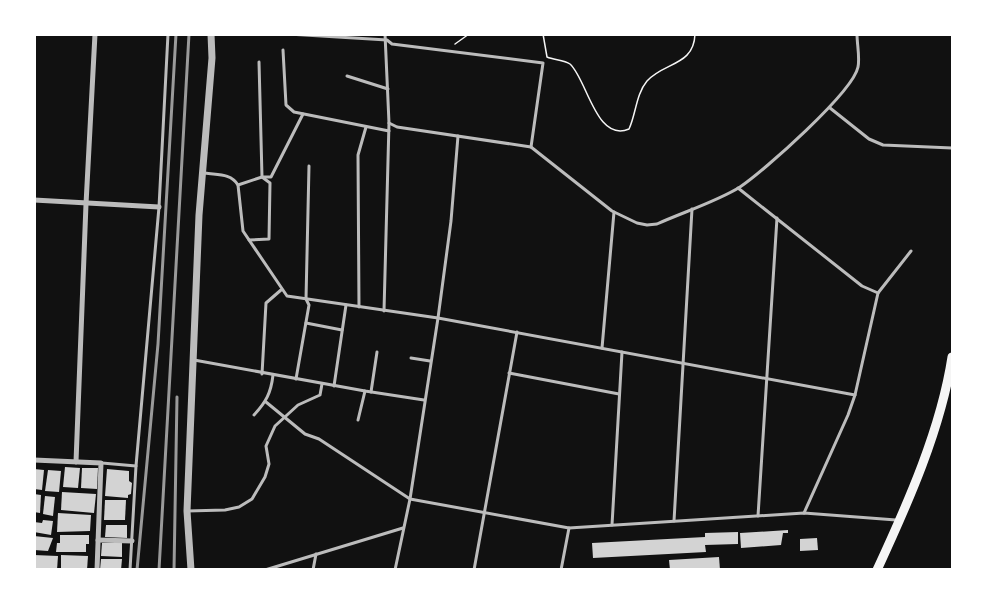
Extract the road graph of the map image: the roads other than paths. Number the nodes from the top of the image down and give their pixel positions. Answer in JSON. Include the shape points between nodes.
{"nodes":[{"id":1,"x":95,"y":34,"type":"edge"},
{"id":2,"x":168,"y":34,"type":"edge"},
{"id":3,"x":211,"y":34,"type":"edge"},
{"id":4,"x":288,"y":34,"type":"edge"},
{"id":5,"x":385,"y":34,"type":"edge"},
{"id":6,"x":857,"y":34,"type":"edge"},
{"id":7,"x":387,"y":40,"type":"junction"},
{"id":8,"x":283,"y":50,"type":"dead end"},
{"id":9,"x":258,"y":62,"type":"dead end"},
{"id":10,"x":347,"y":76,"type":"dead end"},
{"id":11,"x":388,"y":89,"type":"junction"},
{"id":12,"x":830,"y":108,"type":"junction"},
{"id":13,"x":303,"y":114,"type":"junction"},
{"id":14,"x":389,"y":123,"type":"junction"},
{"id":15,"x":366,"y":127,"type":"junction"},
{"id":16,"x":389,"y":132,"type":"junction"},
{"id":17,"x":458,"y":136,"type":"junction"},
{"id":18,"x":531,"y":147,"type":"junction"},
{"id":19,"x":952,"y":148,"type":"edge"},
{"id":20,"x":309,"y":166,"type":"dead end"},
{"id":21,"x":202,"y":173,"type":"junction"},
{"id":22,"x":262,"y":177,"type":"junction"},
{"id":23,"x":238,"y":185,"type":"junction"},
{"id":24,"x":738,"y":188,"type":"junction"},
{"id":25,"x":34,"y":200,"type":"edge"},
{"id":26,"x":86,"y":204,"type":"junction"},
{"id":27,"x":159,"y":207,"type":"junction"},
{"id":28,"x":692,"y":209,"type":"junction"},
{"id":29,"x":614,"y":212,"type":"junction"},
{"id":30,"x":777,"y":218,"type":"junction"},
{"id":31,"x":249,"y":240,"type":"junction"},
{"id":32,"x":911,"y":251,"type":"dead end"},
{"id":33,"x":281,"y":290,"type":"junction"},
{"id":34,"x":878,"y":293,"type":"junction"},
{"id":35,"x":306,"y":299,"type":"junction"},
{"id":36,"x":346,"y":305,"type":"junction"},
{"id":37,"x":359,"y":307,"type":"junction"},
{"id":38,"x":384,"y":310,"type":"junction"},
{"id":39,"x":438,"y":318,"type":"junction"},
{"id":40,"x":306,"y":323,"type":"junction"},
{"id":41,"x":342,"y":330,"type":"junction"},
{"id":42,"x":517,"y":332,"type":"junction"},
{"id":43,"x":602,"y":348,"type":"junction"},
{"id":44,"x":377,"y":352,"type":"dead end"},
{"id":45,"x":622,"y":352,"type":"junction"},
{"id":46,"x":952,"y":357,"type":"edge"},
{"id":47,"x":411,"y":358,"type":"dead end"},
{"id":48,"x":194,"y":360,"type":"junction"},
{"id":49,"x":430,"y":361,"type":"junction"},
{"id":50,"x":683,"y":363,"type":"junction"},
{"id":51,"x":509,"y":373,"type":"junction"},
{"id":52,"x":262,"y":374,"type":"junction"},
{"id":53,"x":273,"y":375,"type":"junction"},
{"id":54,"x":296,"y":379,"type":"junction"},
{"id":55,"x":766,"y":379,"type":"junction"},
{"id":56,"x":322,"y":384,"type":"junction"},
{"id":57,"x":334,"y":386,"type":"junction"},
{"id":58,"x":365,"y":391,"type":"junction"},
{"id":59,"x":371,"y":392,"type":"junction"},
{"id":60,"x":620,"y":394,"type":"junction"},
{"id":61,"x":855,"y":395,"type":"junction"},
{"id":62,"x":424,"y":400,"type":"junction"},
{"id":63,"x":266,"y":402,"type":"junction"},
{"id":64,"x":254,"y":415,"type":"dead end"},
{"id":65,"x":285,"y":418,"type":"junction"},
{"id":66,"x":358,"y":420,"type":"dead end"},
{"id":67,"x":34,"y":460,"type":"edge"},
{"id":68,"x":76,"y":462,"type":"junction"},
{"id":69,"x":101,"y":463,"type":"junction"},
{"id":70,"x":136,"y":466,"type":"junction"},
{"id":71,"x":410,"y":499,"type":"junction"},
{"id":72,"x":187,"y":511,"type":"junction"},
{"id":73,"x":485,"y":512,"type":"junction"},
{"id":74,"x":804,"y":513,"type":"junction"},
{"id":75,"x":758,"y":516,"type":"junction"},
{"id":76,"x":900,"y":520,"type":"junction"},
{"id":77,"x":674,"y":521,"type":"junction"},
{"id":78,"x":612,"y":525,"type":"junction"},
{"id":79,"x":402,"y":528,"type":"junction"},
{"id":80,"x":569,"y":528,"type":"junction"},
{"id":81,"x":98,"y":540,"type":"junction"},
{"id":82,"x":132,"y":541,"type":"junction"},
{"id":83,"x":316,"y":554,"type":"junction"},
{"id":84,"x":97,"y":570,"type":"edge"},
{"id":85,"x":130,"y":570,"type":"edge"},
{"id":86,"x":191,"y":570,"type":"edge"},
{"id":87,"x":265,"y":570,"type":"edge"},
{"id":88,"x":313,"y":570,"type":"edge"},
{"id":89,"x":395,"y":570,"type":"edge"},
{"id":90,"x":474,"y":570,"type":"edge"},
{"id":91,"x":561,"y":570,"type":"edge"},
{"id":92,"x":877,"y":570,"type":"edge"}],
"edges":[{"from":1,"to":26,"type":"street"},
{"from":2,"to":27,"type":"lane"},
{"from":3,"to":21,"type":"street"},
{"from":4,"to":7,"type":"lane"},
{"from":5,"to":7,"type":"lane"},
{"from":6,"to":12,"type":"lane","via":[[855,75]]},
{"from":7,"to":11,"type":"lane"},
{"from":7,"to":18,"type":"lane","via":[[392,44],[543,63]]},
{"from":8,"to":13,"type":"lane","via":[[286,105]]},
{"from":9,"to":22,"type":"lane"},
{"from":10,"to":11,"type":"lane"},
{"from":11,"to":14,"type":"lane"},
{"from":12,"to":19,"type":"lane","via":[[869,139],[884,145]]},
{"from":12,"to":24,"type":"lane"},
{"from":13,"to":15,"type":"lane"},
{"from":13,"to":22,"type":"lane","via":[[271,177]]},
{"from":14,"to":16,"type":"lane"},
{"from":14,"to":17,"type":"lane"},
{"from":15,"to":16,"type":"lane"},
{"from":15,"to":37,"type":"lane","via":[[358,154]]},
{"from":16,"to":38,"type":"lane"},
{"from":17,"to":18,"type":"lane"},
{"from":17,"to":39,"type":"lane"},
{"from":18,"to":29,"type":"lane"},
{"from":20,"to":35,"type":"lane"},
{"from":21,"to":23,"type":"lane","via":[[230,177]]},
{"from":21,"to":48,"type":"street"},
{"from":22,"to":23,"type":"lane"},
{"from":22,"to":31,"type":"lane","via":[[270,183],[269,239]]},
{"from":23,"to":31,"type":"lane","via":[[243,231]]},
{"from":24,"to":28,"type":"lane"},
{"from":24,"to":30,"type":"lane"},
{"from":25,"to":26,"type":"street"},
{"from":26,"to":27,"type":"street"},
{"from":26,"to":68,"type":"street"},
{"from":27,"to":70,"type":"lane"},
{"from":28,"to":29,"type":"lane","via":[[647,225]]},
{"from":28,"to":50,"type":"lane"},
{"from":29,"to":43,"type":"lane"},
{"from":30,"to":34,"type":"lane","via":[[862,286]]},
{"from":30,"to":55,"type":"lane"},
{"from":31,"to":33,"type":"lane"},
{"from":32,"to":34,"type":"lane"},
{"from":33,"to":35,"type":"lane","via":[[287,296]]},
{"from":33,"to":52,"type":"lane","via":[[267,303]]},
{"from":34,"to":61,"type":"lane"},
{"from":35,"to":36,"type":"lane"},
{"from":35,"to":40,"type":"lane"},
{"from":36,"to":37,"type":"lane"},
{"from":36,"to":41,"type":"lane"},
{"from":37,"to":38,"type":"lane"},
{"from":38,"to":39,"type":"lane"},
{"from":39,"to":42,"type":"lane"},
{"from":39,"to":49,"type":"lane"},
{"from":40,"to":41,"type":"lane"},
{"from":40,"to":54,"type":"lane"},
{"from":41,"to":57,"type":"lane"},
{"from":42,"to":43,"type":"lane"},
{"from":42,"to":51,"type":"lane"},
{"from":43,"to":45,"type":"lane"},
{"from":44,"to":59,"type":"lane"},
{"from":45,"to":50,"type":"lane"},
{"from":45,"to":60,"type":"lane"},
{"from":46,"to":76,"type":"main road","via":[[932,436]]},
{"from":47,"to":49,"type":"lane"},
{"from":48,"to":52,"type":"lane"},
{"from":48,"to":72,"type":"street"},
{"from":49,"to":62,"type":"lane"},
{"from":50,"to":55,"type":"lane"},
{"from":50,"to":77,"type":"lane"},
{"from":51,"to":60,"type":"lane"},
{"from":51,"to":73,"type":"lane"},
{"from":52,"to":53,"type":"lane"},
{"from":53,"to":54,"type":"lane"},
{"from":53,"to":63,"type":"lane"},
{"from":54,"to":56,"type":"lane"},
{"from":55,"to":61,"type":"lane"},
{"from":55,"to":75,"type":"lane"},
{"from":56,"to":57,"type":"lane"},
{"from":56,"to":65,"type":"lane","via":[[320,395],[298,405]]},
{"from":57,"to":58,"type":"lane"},
{"from":58,"to":59,"type":"lane"},
{"from":58,"to":66,"type":"lane"},
{"from":59,"to":62,"type":"lane"},
{"from":60,"to":78,"type":"lane"},
{"from":61,"to":74,"type":"lane"},
{"from":62,"to":71,"type":"lane"},
{"from":63,"to":64,"type":"lane"},
{"from":63,"to":65,"type":"lane"},
{"from":65,"to":71,"type":"lane"},
{"from":65,"to":72,"type":"lane","via":[[269,436],[269,464],[252,499],[225,510]]},
{"from":67,"to":68,"type":"street"},
{"from":68,"to":69,"type":"street"},
{"from":69,"to":70,"type":"lane"},
{"from":69,"to":81,"type":"street"},
{"from":70,"to":82,"type":"lane"},
{"from":71,"to":73,"type":"lane"},
{"from":71,"to":79,"type":"lane"},
{"from":72,"to":86,"type":"street"},
{"from":73,"to":80,"type":"lane"},
{"from":73,"to":90,"type":"lane"},
{"from":74,"to":75,"type":"lane"},
{"from":74,"to":76,"type":"lane"},
{"from":75,"to":77,"type":"lane"},
{"from":76,"to":92,"type":"main road"},
{"from":77,"to":78,"type":"lane"},
{"from":78,"to":80,"type":"lane"},
{"from":79,"to":83,"type":"lane"},
{"from":79,"to":89,"type":"lane"},
{"from":80,"to":91,"type":"lane"},
{"from":81,"to":82,"type":"street"},
{"from":81,"to":84,"type":"street"},
{"from":82,"to":85,"type":"lane"},
{"from":83,"to":87,"type":"lane"},
{"from":83,"to":88,"type":"lane"}]}
